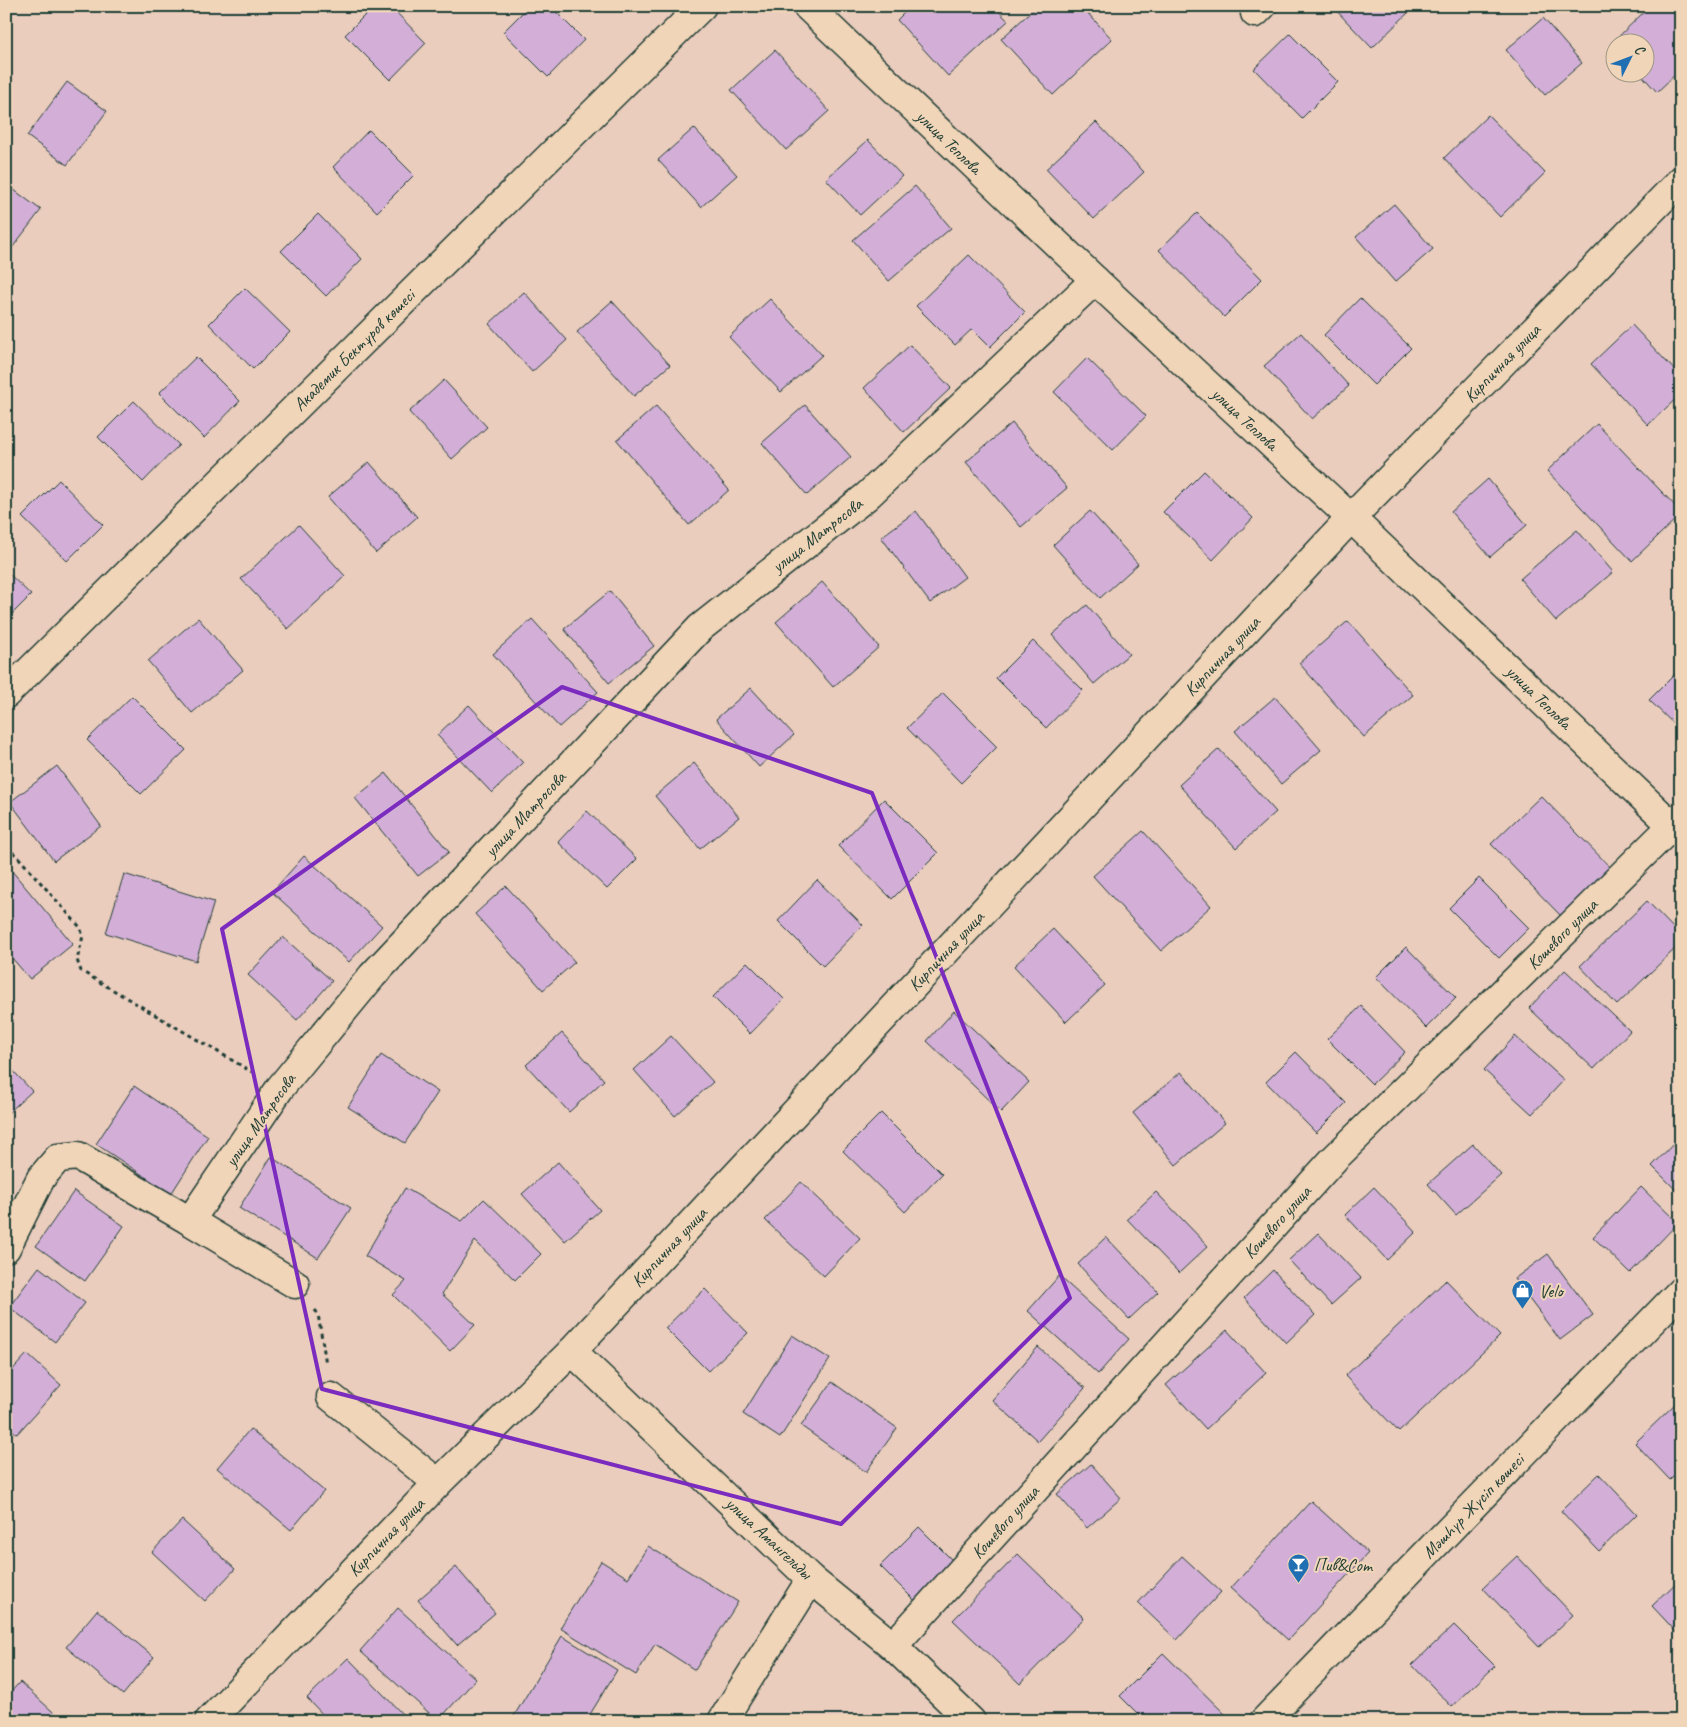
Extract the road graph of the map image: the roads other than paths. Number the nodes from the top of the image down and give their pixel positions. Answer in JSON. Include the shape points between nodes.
{"nodes":[{"id":1,"x":702,"y":6,"type":"edge"},
{"id":2,"x":807,"y":6,"type":"edge"},
{"id":3,"x":1681,"y":180,"type":"edge"},
{"id":4,"x":1094,"y":280,"type":"junction"},
{"id":5,"x":1351,"y":518,"type":"junction"},
{"id":6,"x":6,"y":694,"type":"edge"},
{"id":7,"x":1678,"y":825,"type":"edge"},
{"id":8,"x":190,"y":1221,"type":"junction"},
{"id":9,"x":6,"y":1248,"type":"edge"},
{"id":10,"x":295,"y":1284,"type":"road end"},
{"id":11,"x":1681,"y":1291,"type":"edge"},
{"id":12,"x":572,"y":1351,"type":"junction"},
{"id":13,"x":331,"y":1397,"type":"road end"},
{"id":14,"x":438,"y":1483,"type":"junction"},
{"id":15,"x":812,"y":1579,"type":"junction"},
{"id":16,"x":893,"y":1646,"type":"junction"},
{"id":17,"x":209,"y":1721,"type":"edge"},
{"id":18,"x":722,"y":1721,"type":"edge"},
{"id":19,"x":971,"y":1721,"type":"edge"},
{"id":20,"x":1264,"y":1721,"type":"edge"}],
"edges":[{"from":1,"to":6,"type":"street","name":"Академик Бектұров көшесі"},
{"from":2,"to":4,"type":"street","name":"улица Теплова"},
{"from":3,"to":5,"type":"street","name":"Кирпичная улица"},
{"from":4,"to":5,"type":"street","name":"улица Теплова"},
{"from":4,"to":8,"type":"street","name":"улица Матросова","via":[[866,496],[700,628],[372,976],[280,1088]]},
{"from":5,"to":7,"type":"street","name":"улица Теплова"},
{"from":5,"to":12,"type":"street","name":"Кирпичная улица"},
{"from":7,"to":16,"type":"street","name":"Кошевого улица","via":[[1334,1159]]},
{"from":8,"to":9,"type":"street","via":[[78,1156],[58,1158],[41,1178]]},
{"from":8,"to":10,"type":"street"},
{"from":11,"to":20,"type":"street","name":"Мәшһүр Жүсіп көшесі"},
{"from":12,"to":14,"type":"street","name":"Кирпичная улица"},
{"from":12,"to":15,"type":"street","name":"улица Амангельды"},
{"from":13,"to":14,"type":"street"},
{"from":14,"to":17,"type":"street","name":"Кирпичная улица"},
{"from":15,"to":16,"type":"street","name":"улица Амангельды"},
{"from":15,"to":18,"type":"street"},
{"from":16,"to":19,"type":"street","name":"улица Амангельды"}]}
